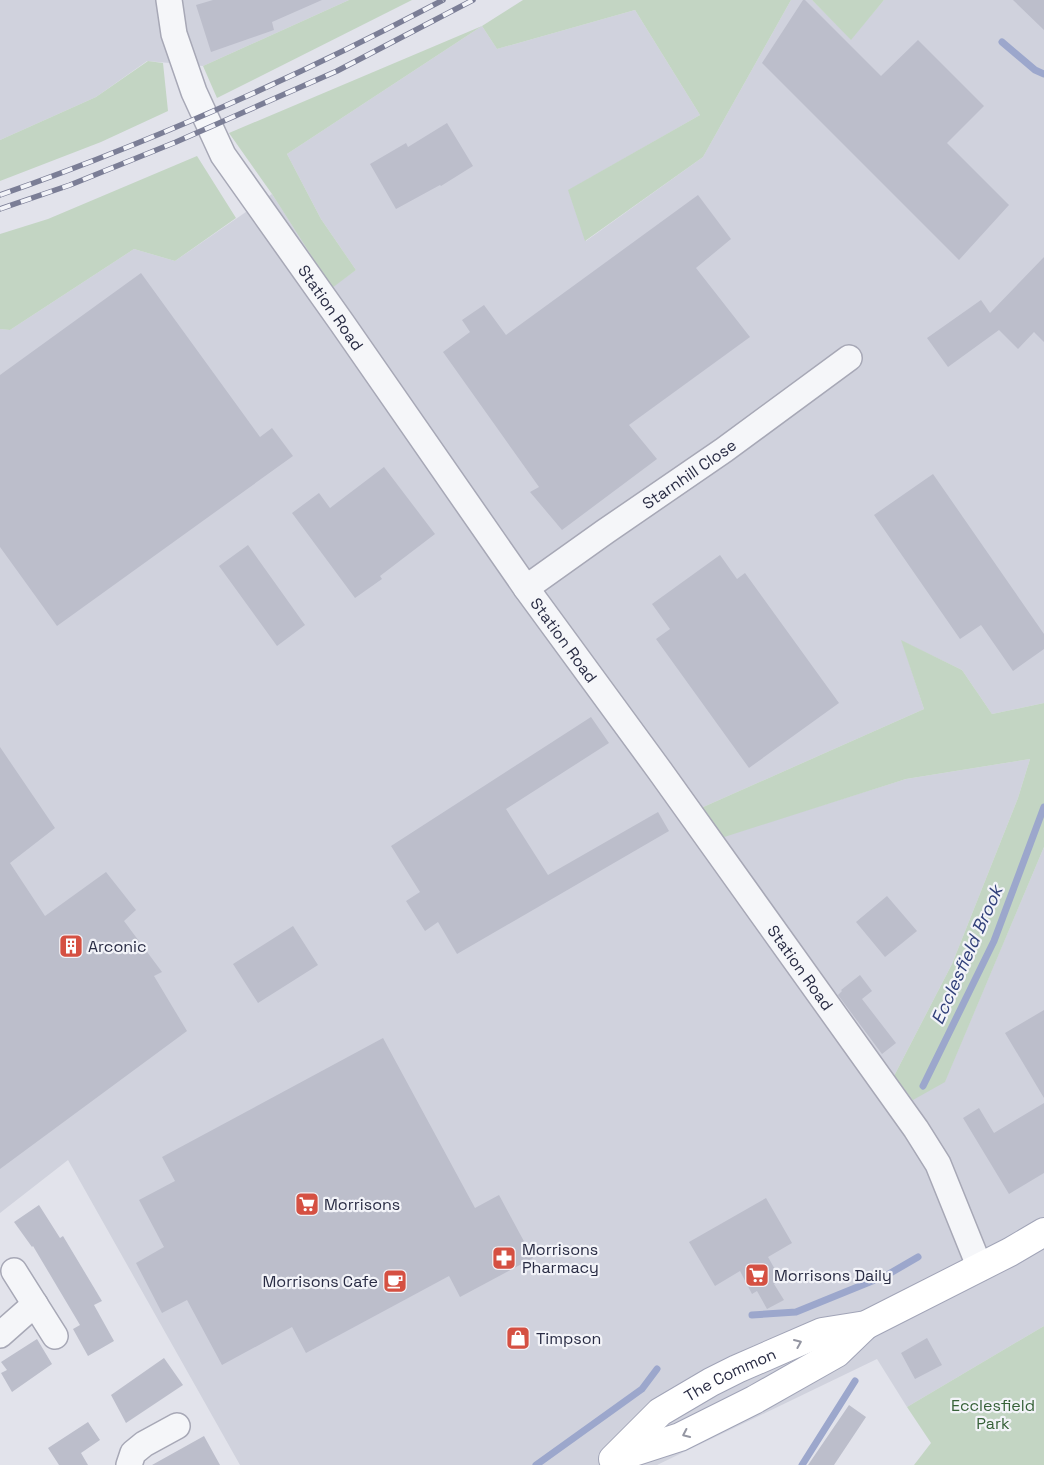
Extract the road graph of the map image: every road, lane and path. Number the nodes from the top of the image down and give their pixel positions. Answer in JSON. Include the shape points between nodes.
{"nodes":[{"id":1,"x":170,"y":0,"type":"edge"},
{"id":2,"x":849,"y":358,"type":"dead end"},
{"id":3,"x":526,"y":588,"type":"junction"},
{"id":4,"x":1044,"y":1232,"type":"edge"},
{"id":5,"x":980,"y":1268,"type":"junction"},
{"id":6,"x":14,"y":1271,"type":"dead end"},
{"id":7,"x":34,"y":1304,"type":"junction"},
{"id":8,"x":0,"y":1335,"type":"edge"},
{"id":9,"x":55,"y":1336,"type":"dead end"},
{"id":10,"x":177,"y":1426,"type":"dead end"},
{"id":11,"x":608,"y":1462,"type":"edge"},
{"id":12,"x":107,"y":1465,"type":"edge"},
{"id":13,"x":129,"y":1465,"type":"edge"}],
"edges":[{"from":1,"to":3,"type":"street","name":"Station Road","via":[[174,34],[194,92],[223,155]]},
{"from":2,"to":3,"type":"street","name":"Starnhill Close"},
{"from":3,"to":5,"type":"street","name":"Station Road","via":[[916,1129],[938,1164]]},
{"from":4,"to":5,"type":"main road","name":"The Common"},
{"from":5,"to":11,"type":"main road","name":"The Common","via":[[866,1325],[838,1353],[754,1400],[680,1437]]},
{"from":6,"to":7,"type":"street"},
{"from":7,"to":8,"type":"street"},
{"from":7,"to":9,"type":"street"},
{"from":10,"to":13,"type":"street","via":[[144,1444],[133,1453]]},
{"from":12,"to":13,"type":"street","via":[[122,1462]]}]}
